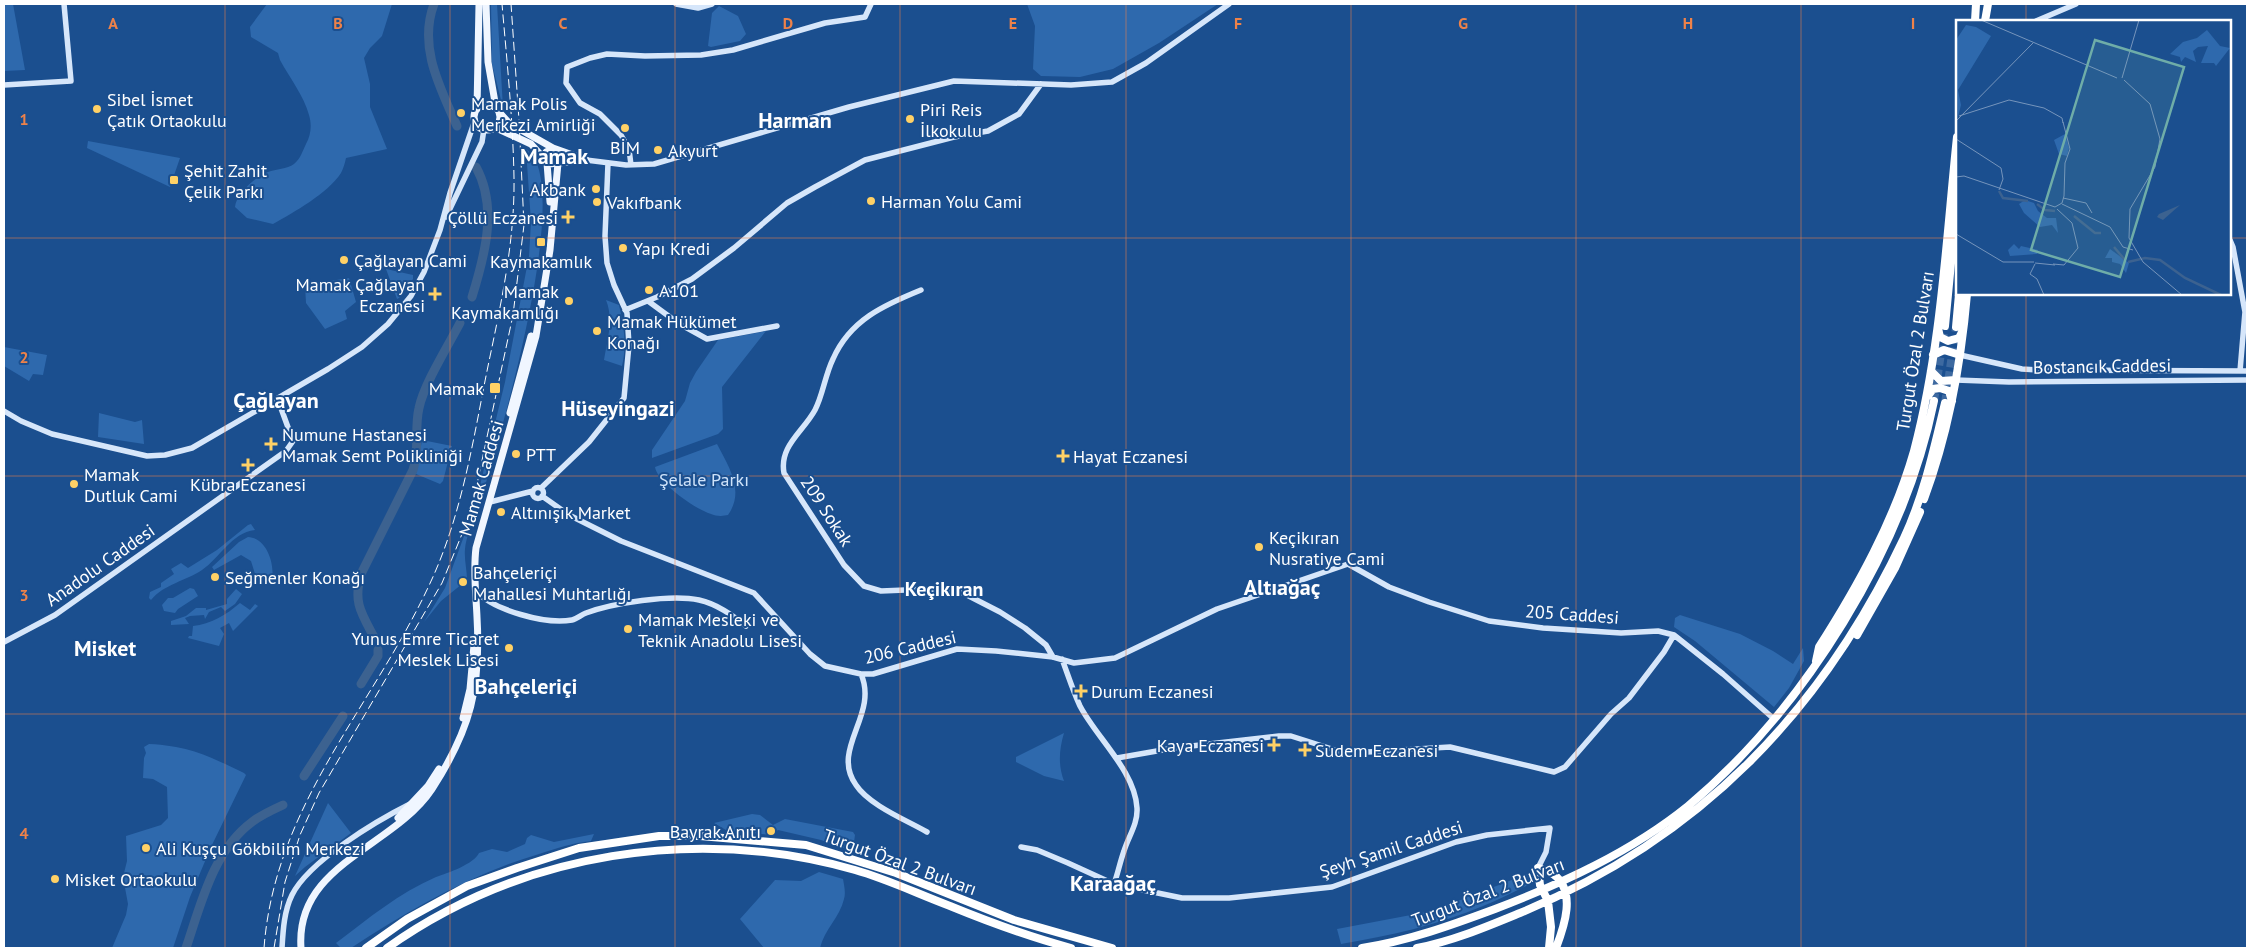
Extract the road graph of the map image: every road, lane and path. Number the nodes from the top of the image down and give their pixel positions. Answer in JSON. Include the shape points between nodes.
{"nodes":[{"id":1,"x":64,"y":4,"type":"edge"},
{"id":2,"x":479,"y":4,"type":"edge"},
{"id":3,"x":486,"y":4,"type":"edge"},
{"id":4,"x":676,"y":4,"type":"edge"},
{"id":5,"x":712,"y":4,"type":"edge"},
{"id":6,"x":871,"y":4,"type":"edge"},
{"id":7,"x":1229,"y":4,"type":"edge"},
{"id":8,"x":1976,"y":4,"type":"edge"},
{"id":9,"x":1988,"y":4,"type":"edge"},
{"id":10,"x":2076,"y":4,"type":"edge"},
{"id":11,"x":1975,"y":20,"type":"edge"},
{"id":12,"x":1985,"y":20,"type":"edge"},
{"id":13,"x":2038,"y":20,"type":"edge"},
{"id":14,"x":4,"y":84,"type":"edge"},
{"id":15,"x":1041,"y":84,"type":"junction"},
{"id":16,"x":477,"y":109,"type":"junction"},
{"id":17,"x":497,"y":109,"type":"junction"},
{"id":18,"x":475,"y":120,"type":"junction"},
{"id":19,"x":494,"y":128,"type":"junction"},
{"id":20,"x":484,"y":129,"type":"junction"},
{"id":21,"x":554,"y":149,"type":"junction"},
{"id":22,"x":1956,"y":149,"type":"edge"},
{"id":23,"x":586,"y":160,"type":"junction"},
{"id":24,"x":547,"y":161,"type":"junction"},
{"id":25,"x":558,"y":162,"type":"junction"},
{"id":26,"x":608,"y":162,"type":"junction"},
{"id":27,"x":631,"y":165,"type":"junction"},
{"id":28,"x":1956,"y":208,"type":"edge"},
{"id":29,"x":440,"y":230,"type":"junction"},
{"id":30,"x":2231,"y":242,"type":"edge"},
{"id":31,"x":921,"y":290,"type":"dead end"},
{"id":32,"x":1960,"y":295,"type":"edge"},
{"id":33,"x":1968,"y":295,"type":"edge"},
{"id":34,"x":648,"y":301,"type":"junction"},
{"id":35,"x":625,"y":310,"type":"junction"},
{"id":36,"x":1941,"y":325,"type":"junction"},
{"id":37,"x":777,"y":326,"type":"dead end"},
{"id":38,"x":1960,"y":327,"type":"junction"},
{"id":39,"x":1933,"y":355,"type":"junction"},
{"id":40,"x":1960,"y":355,"type":"junction"},
{"id":41,"x":1931,"y":371,"type":"junction"},
{"id":42,"x":2240,"y":371,"type":"junction"},
{"id":43,"x":2247,"y":371,"type":"edge"},
{"id":44,"x":1956,"y":380,"type":"junction"},
{"id":45,"x":2247,"y":380,"type":"edge"},
{"id":46,"x":278,"y":400,"type":"junction"},
{"id":47,"x":1934,"y":401,"type":"tunnel mouth"},
{"id":48,"x":1925,"y":402,"type":"junction"},
{"id":49,"x":1949,"y":404,"type":"junction"},
{"id":50,"x":4,"y":411,"type":"edge"},
{"id":51,"x":541,"y":488,"type":"junction"},
{"id":52,"x":533,"y":491,"type":"junction"},
{"id":53,"x":542,"y":496,"type":"junction"},
{"id":54,"x":490,"y":502,"type":"junction"},
{"id":55,"x":1348,"y":564,"type":"joint"},
{"id":56,"x":476,"y":591,"type":"junction"},
{"id":57,"x":746,"y":626,"type":"dead end"},
{"id":58,"x":1674,"y":635,"type":"junction"},
{"id":59,"x":4,"y":642,"type":"edge"},
{"id":60,"x":1053,"y":657,"type":"junction"},
{"id":61,"x":1062,"y":660,"type":"junction"},
{"id":62,"x":1815,"y":667,"type":"junction"},
{"id":63,"x":861,"y":674,"type":"junction"},
{"id":64,"x":1774,"y":719,"type":"junction"},
{"id":65,"x":1117,"y":758,"type":"junction"},
{"id":66,"x":423,"y":796,"type":"junction"},
{"id":67,"x":416,"y":804,"type":"junction"},
{"id":68,"x":927,"y":832,"type":"dead end"},
{"id":69,"x":1021,"y":847,"type":"dead end"},
{"id":70,"x":1538,"y":868,"type":"junction"},
{"id":71,"x":1114,"y":884,"type":"junction"},
{"id":72,"x":1560,"y":884,"type":"junction"},
{"id":73,"x":1542,"y":890,"type":"junction"},
{"id":74,"x":1566,"y":894,"type":"junction"},
{"id":75,"x":1548,"y":901,"type":"junction"},
{"id":76,"x":410,"y":932,"type":"junction"},
{"id":77,"x":282,"y":948,"type":"edge"},
{"id":78,"x":296,"y":948,"type":"edge"},
{"id":79,"x":301,"y":948,"type":"edge"},
{"id":80,"x":366,"y":948,"type":"edge"},
{"id":81,"x":387,"y":948,"type":"edge"},
{"id":82,"x":399,"y":948,"type":"edge"},
{"id":83,"x":1071,"y":948,"type":"edge"},
{"id":84,"x":1112,"y":948,"type":"edge"},
{"id":85,"x":1362,"y":948,"type":"edge"},
{"id":86,"x":1417,"y":948,"type":"edge"},
{"id":87,"x":1549,"y":948,"type":"edge"},
{"id":88,"x":1556,"y":948,"type":"edge"}],
"edges":[{"from":1,"to":14,"type":"street","via":[[71,80]]},
{"from":2,"to":16,"type":"main road"},
{"from":3,"to":17,"type":"main road","via":[[488,62]]},
{"from":4,"to":5,"type":"street","via":[[698,8]]},
{"from":6,"to":27,"type":"street","via":[[865,17],[825,23],[733,50],[695,56],[607,54],[567,68],[566,83],[580,103],[600,114],[621,135],[629,149]]},
{"from":7,"to":15,"type":"street","via":[[1146,63],[1112,82]]},
{"from":8,"to":11,"type":"highway"},
{"from":9,"to":12,"type":"highway"},
{"from":10,"to":13,"type":"street"},
{"from":15,"to":27,"type":"street","via":[[954,80],[704,151],[654,164]]},
{"from":15,"to":34,"type":"street","via":[[1019,114],[988,131],[865,160],[815,187],[787,203],[692,279]]},
{"from":16,"to":17,"type":"main road","via":[[486,104]]},
{"from":16,"to":18,"type":"main road"},
{"from":17,"to":19,"type":"main road","via":[[500,119]]},
{"from":17,"to":21,"type":"main road","via":[[509,123]]},
{"from":18,"to":20,"type":"main road"},
{"from":18,"to":29,"type":"street"},
{"from":19,"to":20,"type":"main road"},
{"from":19,"to":24,"type":"main road","via":[[531,144]]},
{"from":20,"to":29,"type":"street","via":[[482,142]]},
{"from":21,"to":23,"type":"main road"},
{"from":21,"to":24,"type":"main road","via":[[546,152]]},
{"from":21,"to":25,"type":"main road","via":[[560,155]]},
{"from":22,"to":36,"type":"highway","name":"Turgut Özal 2 Bulvarı"},
{"from":23,"to":25,"type":"main road"},
{"from":23,"to":26,"type":"street"},
{"from":24,"to":25,"type":"main road","via":[[552,164]]},
{"from":24,"to":66,"type":"main road","name":"Mamak Caddesi","via":[[550,206],[538,301],[491,486],[471,548],[474,647],[470,689],[451,747]]},
{"from":25,"to":54,"type":"main road","name":"Mamak Caddesi","via":[[543,301]]},
{"from":26,"to":27,"type":"street"},
{"from":26,"to":35,"type":"street","via":[[605,236],[608,263]]},
{"from":28,"to":36,"type":"highway","name":"Turgut Özal 2 Bulvarı"},
{"from":29,"to":46,"type":"street","via":[[412,296],[388,324],[362,347]]},
{"from":30,"to":42,"type":"street","via":[[2245,312]]},
{"from":31,"to":60,"type":"street","name":"209 Sokak","via":[[869,314],[852,331],[833,358],[815,410],[786,450],[782,459],[784,473],[844,565],[864,586],[881,591],[963,593],[1025,628],[1046,645]]},
{"from":32,"to":38,"type":"highway","name":"Turgut Özal 2 Bulvarı"},
{"from":33,"to":38,"type":"highway","name":"Turgut Özal 2 Bulvarı"},
{"from":34,"to":35,"type":"street"},
{"from":34,"to":37,"type":"street","via":[[707,339]]},
{"from":35,"to":51,"type":"street","via":[[629,345],[624,398],[589,442]]},
{"from":36,"to":38,"type":"highway","via":[[1940,337],[1948,341],[1959,338]]},
{"from":36,"to":39,"type":"highway","name":"Turgut Özal 2 Bulvarı"},
{"from":38,"to":40,"type":"highway","name":"Turgut Özal 2 Bulvarı"},
{"from":39,"to":40,"type":"highway","via":[[1944,350]]},
{"from":39,"to":41,"type":"highway","name":"Turgut Özal 2 Bulvarı"},
{"from":40,"to":42,"type":"street","name":"Bostancık Caddesi","via":[[2022,369]]},
{"from":40,"to":44,"type":"highway","name":"Turgut Özal 2 Bulvarı"},
{"from":41,"to":44,"type":"highway","via":[[1940,381]]},
{"from":41,"to":48,"type":"highway","name":"Turgut Özal 2 Bulvarı"},
{"from":42,"to":43,"type":"street","name":"Bostancık Caddesi"},
{"from":44,"to":45,"type":"street","name":"Bostancık Caddesi"},
{"from":44,"to":49,"type":"highway","name":"Turgut Özal 2 Bulvarı"},
{"from":46,"to":50,"type":"street","via":[[192,448],[148,456],[52,434]]},
{"from":46,"to":59,"type":"street","name":"Anadolu Caddesi","via":[[293,441],[286,451],[55,615]]},
{"from":47,"to":62,"type":"highway","name":"Turgut Özal 2 Bulvarı","via":[[1916,469],[1894,523],[1847,616]]},
{"from":48,"to":49,"type":"highway","via":[[1930,392],[1943,388],[1949,391]]},
{"from":48,"to":62,"type":"highway","name":"Turgut Özal 2 Bulvarı","via":[[1913,452],[1893,510],[1867,566],[1819,647]]},
{"from":49,"to":74,"type":"highway","name":"Turgut Özal 2 Bulvarı","via":[[1936,466],[1910,538],[1864,625],[1841,659],[1829,668],[1770,742],[1710,799],[1656,841]]},
{"from":51,"to":52,"type":"street","via":[[536,487]]},
{"from":51,"to":53,"type":"street"},
{"from":52,"to":53,"type":"street","via":[[535,497]]},
{"from":52,"to":54,"type":"street"},
{"from":53,"to":63,"type":"street","name":"206 Caddesi","via":[[569,515],[620,541],[754,593],[825,666]]},
{"from":54,"to":56,"type":"main road","name":"Mamak Caddesi","via":[[476,548]]},
{"from":55,"to":58,"type":"street","name":"205 Caddesi","via":[[1389,587],[1489,621],[1543,628]]},
{"from":55,"to":61,"type":"street","name":"206 Caddesi","via":[[1217,609],[1115,658],[1074,663]]},
{"from":56,"to":57,"type":"street","via":[[490,603],[512,612],[563,621],[633,602],[700,600],[730,613]]},
{"from":56,"to":66,"type":"main road","name":"Mamak Caddesi","via":[[476,689],[460,737],[444,769]]},
{"from":58,"to":64,"type":"street"},
{"from":58,"to":65,"type":"street","via":[[1628,698],[1565,767],[1554,772],[1450,747],[1351,753],[1285,736],[1174,748]]},
{"from":60,"to":61,"type":"street","name":"206 Caddesi"},
{"from":60,"to":63,"type":"street","name":"206 Caddesi","via":[[957,649],[873,674]]},
{"from":61,"to":65,"type":"street","via":[[1080,706]]},
{"from":62,"to":64,"type":"highway","name":"Turgut Özal 2 Bulvarı"},
{"from":63,"to":68,"type":"street","via":[[865,683],[865,703],[849,749],[851,778],[864,794]]},
{"from":64,"to":72,"type":"highway","name":"Turgut Özal 2 Bulvarı","via":[[1730,768],[1687,807],[1632,845]]},
{"from":65,"to":71,"type":"street","via":[[1137,807],[1135,823]]},
{"from":66,"to":67,"type":"main road","name":"Mamak Caddesi"},
{"from":67,"to":77,"type":"street","via":[[365,831],[306,874],[289,903]]},
{"from":67,"to":78,"type":"main road","name":"Mamak Caddesi","via":[[338,864],[313,888],[300,912]]},
{"from":67,"to":79,"type":"main road","name":"Mamak Caddesi","via":[[315,891],[302,922]]},
{"from":69,"to":71,"type":"street","name":"Şeyh Şamil Caddesi","via":[[1038,850]]},
{"from":70,"to":71,"type":"street","name":"Şeyh Şamil Caddesi","via":[[1546,852],[1550,828],[1456,842],[1332,887],[1229,898],[1182,898]]},
{"from":70,"to":72,"type":"highway","via":[[1553,874]]},
{"from":70,"to":73,"type":"highway"},
{"from":72,"to":73,"type":"highway","name":"Turgut Özal 2 Bulvarı"},
{"from":72,"to":74,"type":"highway"},
{"from":73,"to":75,"type":"highway"},
{"from":73,"to":85,"type":"highway","name":"Turgut Özal 2 Bulvarı","via":[[1452,925],[1388,944]]},
{"from":74,"to":75,"type":"highway","name":"Turgut Özal 2 Bulvarı"},
{"from":74,"to":88,"type":"highway","via":[[1567,909]]},
{"from":75,"to":86,"type":"highway","name":"Turgut Özal 2 Bulvarı","via":[[1476,931]]},
{"from":75,"to":87,"type":"highway","via":[[1552,927]]},
{"from":76,"to":81,"type":"highway","name":"Turgut Özal 2 Bulvarı"},
{"from":76,"to":82,"type":"highway"},
{"from":76,"to":83,"type":"highway","name":"Turgut Özal 2 Bulvarı","via":[[478,895],[548,870],[602,857],[663,849],[728,849],[793,856],[857,870],[981,919]]},
{"from":80,"to":84,"type":"highway","name":"Turgut Özal 2 Bulvarı","via":[[407,919],[467,886],[517,868],[579,848],[659,836],[700,836],[806,845],[896,873],[1014,920]]}]}
